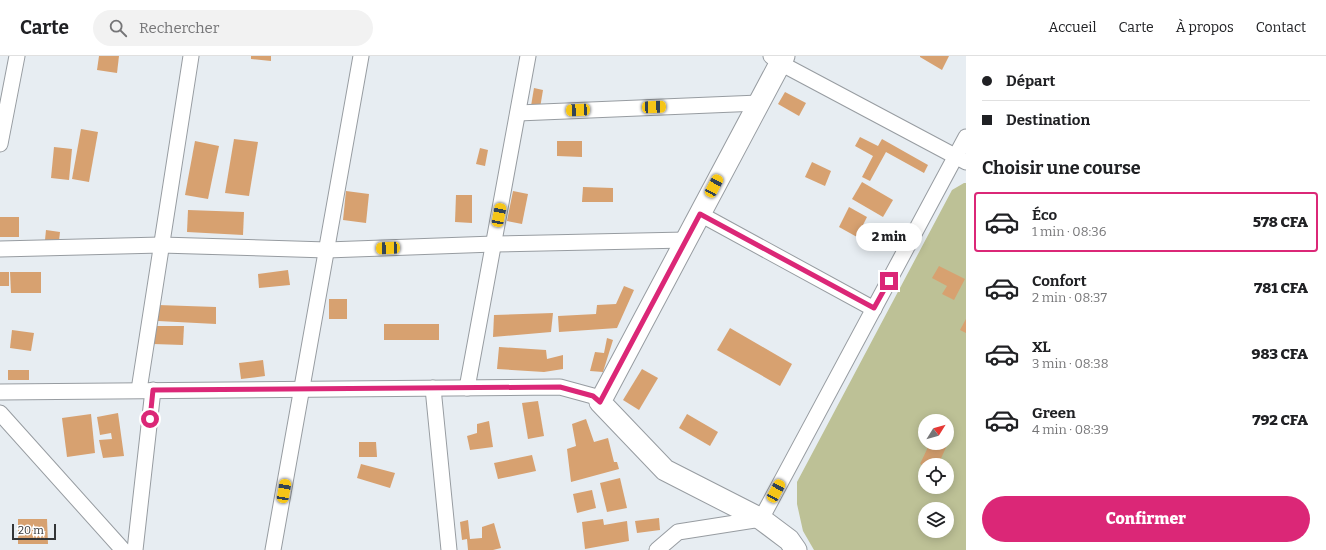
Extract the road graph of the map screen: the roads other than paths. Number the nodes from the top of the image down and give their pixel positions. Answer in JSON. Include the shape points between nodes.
{"nodes":[{"id":1,"x":17,"y":56,"type":"edge"},
{"id":2,"x":191,"y":56,"type":"edge"},
{"id":3,"x":361,"y":56,"type":"edge"},
{"id":4,"x":528,"y":56,"type":"edge"},
{"id":5,"x":778,"y":58,"type":"edge"},
{"id":6,"x":759,"y":103,"type":"junction"},
{"id":7,"x":518,"y":113,"type":"junction"},
{"id":8,"x":966,"y":137,"type":"edge"},
{"id":9,"x":0,"y":144,"type":"edge"},
{"id":10,"x":961,"y":159,"type":"edge"},
{"id":11,"x":700,"y":214,"type":"junction"},
{"id":12,"x":686,"y":240,"type":"junction"},
{"id":13,"x":494,"y":244,"type":"junction"},
{"id":14,"x":161,"y":245,"type":"junction"},
{"id":15,"x":0,"y":249,"type":"edge"},
{"id":16,"x":327,"y":250,"type":"junction"},
{"id":17,"x":874,"y":308,"type":"junction"},
{"id":18,"x":433,"y":388,"type":"junction"},
{"id":19,"x":467,"y":388,"type":"junction"},
{"id":20,"x":302,"y":389,"type":"junction"},
{"id":21,"x":146,"y":390,"type":"junction"},
{"id":22,"x":0,"y":392,"type":"edge"},
{"id":23,"x":600,"y":402,"type":"junction"},
{"id":24,"x":0,"y":413,"type":"edge"},
{"id":25,"x":761,"y":519,"type":"junction"},
{"id":26,"x":123,"y":550,"type":"edge"},
{"id":27,"x":135,"y":550,"type":"edge"},
{"id":28,"x":273,"y":550,"type":"edge"},
{"id":29,"x":449,"y":550,"type":"edge"},
{"id":30,"x":657,"y":550,"type":"edge"},
{"id":31,"x":796,"y":550,"type":"edge"}],
"edges":[{"from":1,"to":9,"type":"street"},
{"from":2,"to":14,"type":"street"},
{"from":3,"to":16,"type":"street"},
{"from":4,"to":7,"type":"street"},
{"from":5,"to":6,"type":"street"},
{"from":5,"to":10,"type":"street"},
{"from":6,"to":7,"type":"street"},
{"from":6,"to":11,"type":"street"},
{"from":7,"to":13,"type":"street"},
{"from":8,"to":10,"type":"street"},
{"from":10,"to":17,"type":"street"},
{"from":11,"to":12,"type":"street"},
{"from":11,"to":17,"type":"street"},
{"from":12,"to":13,"type":"street"},
{"from":12,"to":23,"type":"street"},
{"from":13,"to":16,"type":"street"},
{"from":13,"to":19,"type":"street"},
{"from":14,"to":15,"type":"street"},
{"from":14,"to":16,"type":"street"},
{"from":14,"to":21,"type":"street"},
{"from":16,"to":20,"type":"street"},
{"from":17,"to":25,"type":"street"},
{"from":18,"to":19,"type":"street"},
{"from":18,"to":20,"type":"street"},
{"from":18,"to":29,"type":"street"},
{"from":19,"to":23,"type":"street","via":[[560,387],[593,396]]},
{"from":20,"to":21,"type":"street"},
{"from":20,"to":28,"type":"street"},
{"from":21,"to":22,"type":"street"},
{"from":21,"to":27,"type":"street"},
{"from":23,"to":25,"type":"street","via":[[665,470]]},
{"from":24,"to":26,"type":"street"},
{"from":25,"to":30,"type":"street","via":[[678,532]]},
{"from":25,"to":31,"type":"street","via":[[789,540]]}]}
